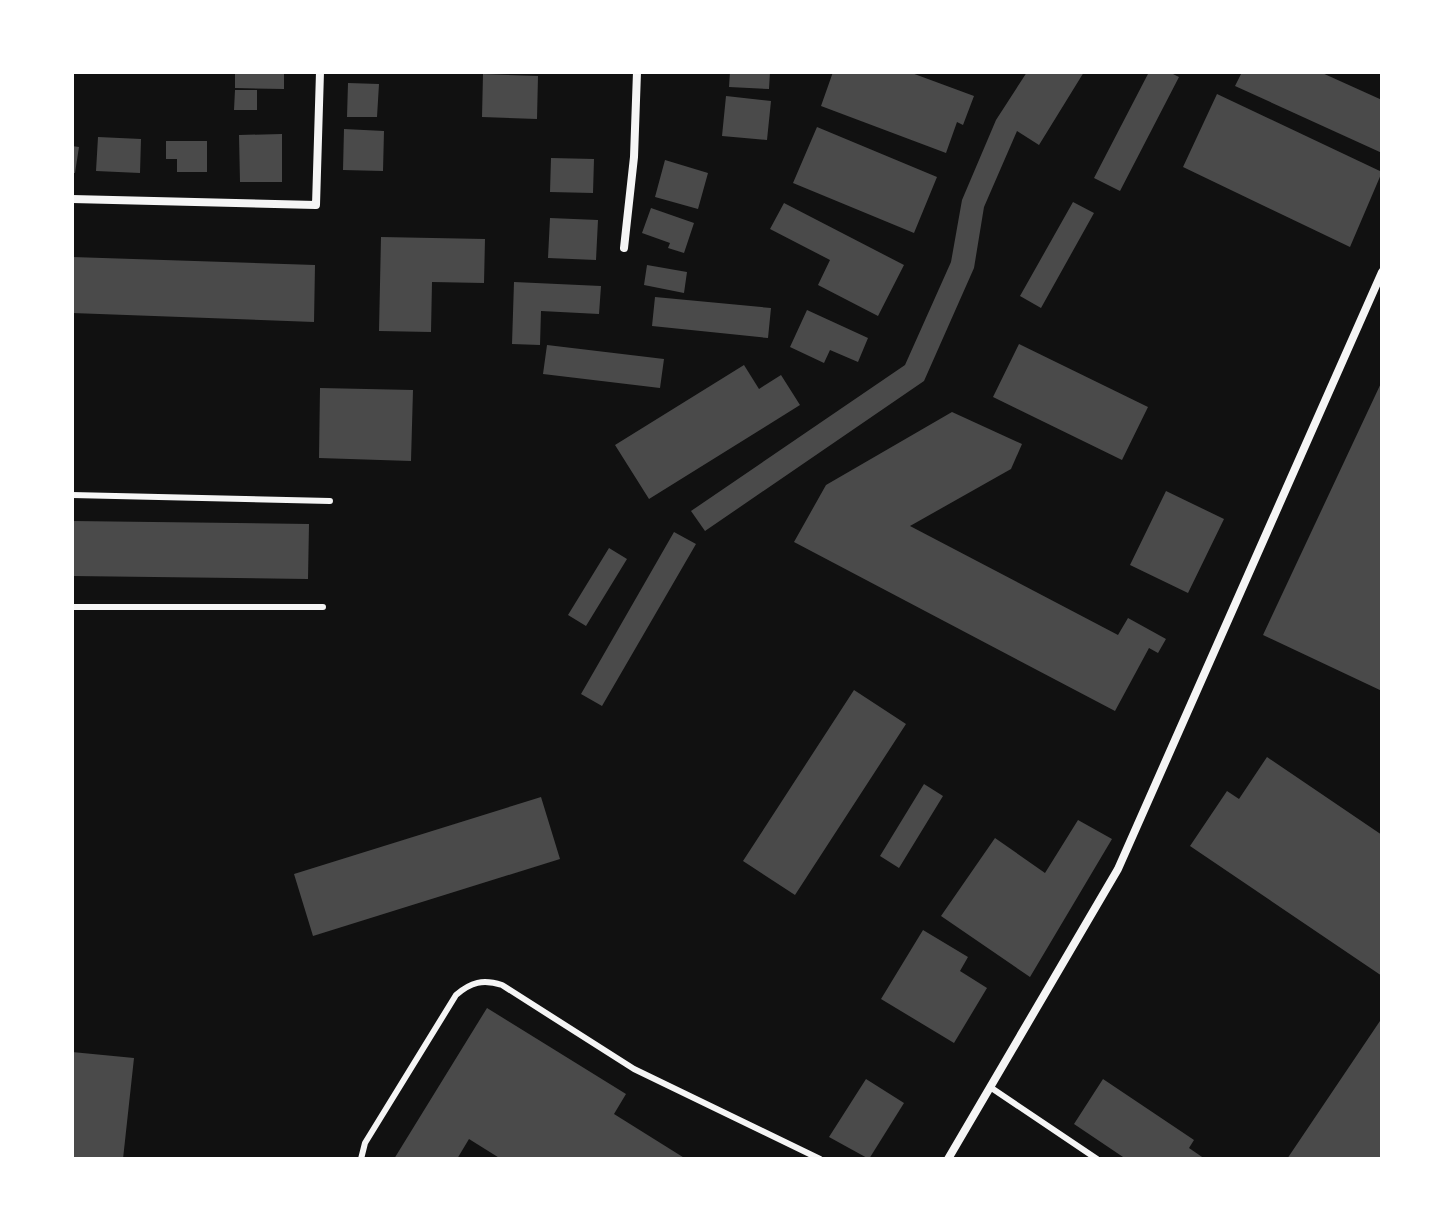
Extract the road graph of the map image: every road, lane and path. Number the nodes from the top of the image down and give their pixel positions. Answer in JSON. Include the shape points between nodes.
{"nodes":[{"id":1,"x":320,"y":72,"type":"edge"},
{"id":2,"x":637,"y":72,"type":"edge"},
{"id":3,"x":72,"y":199,"type":"edge"},
{"id":4,"x":624,"y":248,"type":"dead end"},
{"id":5,"x":1382,"y":272,"type":"edge"},
{"id":6,"x":72,"y":495,"type":"edge"},
{"id":7,"x":330,"y":501,"type":"dead end"},
{"id":8,"x":72,"y":607,"type":"edge"},
{"id":9,"x":323,"y":607,"type":"dead end"},
{"id":10,"x":990,"y":1087,"type":"junction"},
{"id":11,"x":361,"y":1159,"type":"edge"},
{"id":12,"x":820,"y":1159,"type":"edge"},
{"id":13,"x":948,"y":1159,"type":"edge"},
{"id":14,"x":1097,"y":1159,"type":"edge"}],
"edges":[{"from":1,"to":3,"type":"street","via":[[316,205]]},
{"from":2,"to":4,"type":"street"},
{"from":5,"to":10,"type":"street","via":[[1118,869]]},
{"from":6,"to":7,"type":"lane"},
{"from":8,"to":9,"type":"lane"},
{"from":10,"to":13,"type":"street"},
{"from":10,"to":14,"type":"lane"},
{"from":11,"to":12,"type":"lane","via":[[365,1143],[456,995],[469,984],[488,980],[634,1069]]}]}
